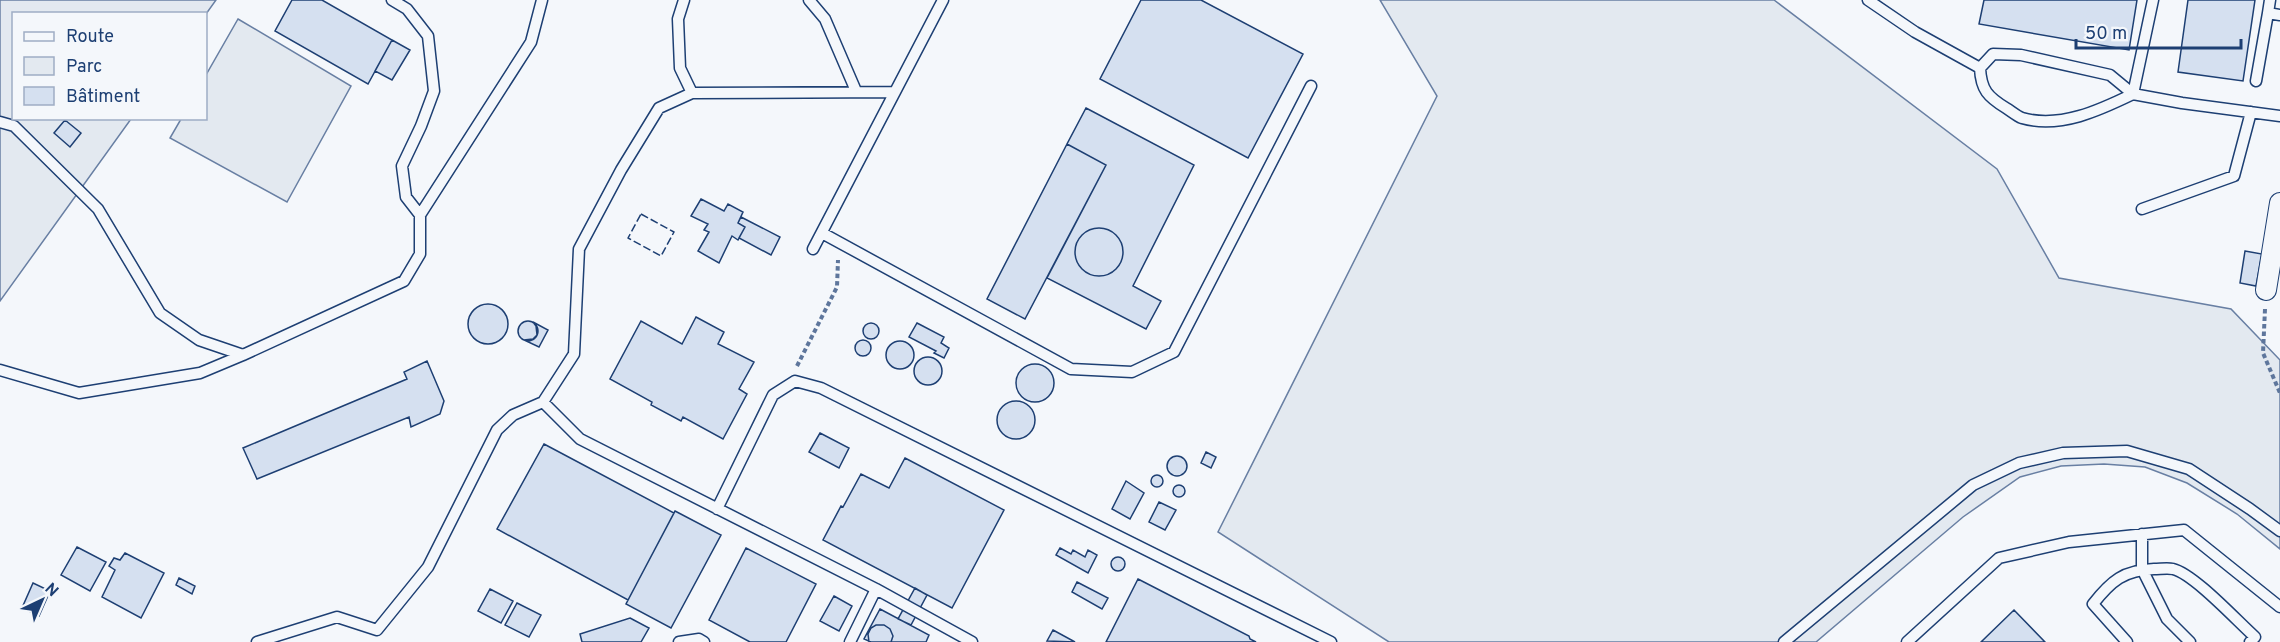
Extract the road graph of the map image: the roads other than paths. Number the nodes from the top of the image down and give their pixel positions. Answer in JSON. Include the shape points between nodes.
{"nodes":[{"id":1,"x":392,"y":0,"type":"edge"},
{"id":2,"x":542,"y":0,"type":"edge"},
{"id":3,"x":684,"y":0,"type":"edge"},
{"id":4,"x":809,"y":0,"type":"edge"},
{"id":5,"x":943,"y":0,"type":"edge"},
{"id":6,"x":1868,"y":0,"type":"edge"},
{"id":7,"x":2153,"y":0,"type":"edge"},
{"id":8,"x":2270,"y":0,"type":"edge"},
{"id":9,"x":409,"y":4,"type":"edge"},
{"id":10,"x":2268,"y":13,"type":"junction"},
{"id":11,"x":2280,"y":15,"type":"edge"},
{"id":12,"x":1980,"y":68,"type":"junction"},
{"id":13,"x":2256,"y":81,"type":"dead end"},
{"id":14,"x":1311,"y":86,"type":"dead end"},
{"id":15,"x":856,"y":91,"type":"junction"},
{"id":16,"x":895,"y":92,"type":"junction"},
{"id":17,"x":692,"y":93,"type":"junction"},
{"id":18,"x":2133,"y":94,"type":"junction"},
{"id":19,"x":2251,"y":112,"type":"junction"},
{"id":20,"x":2280,"y":116,"type":"edge"},
{"id":21,"x":0,"y":122,"type":"edge"},
{"id":22,"x":2280,"y":203,"type":"edge"},
{"id":23,"x":2142,"y":209,"type":"dead end"},
{"id":24,"x":420,"y":215,"type":"junction"},
{"id":25,"x":822,"y":233,"type":"junction"},
{"id":26,"x":813,"y":249,"type":"dead end"},
{"id":27,"x":2266,"y":290,"type":"road end"},
{"id":28,"x":243,"y":355,"type":"junction"},
{"id":29,"x":0,"y":370,"type":"edge"},
{"id":30,"x":543,"y":402,"type":"junction"},
{"id":31,"x":717,"y":509,"type":"junction"},
{"id":32,"x":2280,"y":531,"type":"edge"},
{"id":33,"x":2142,"y":534,"type":"junction"},
{"id":34,"x":2142,"y":570,"type":"junction"},
{"id":35,"x":876,"y":589,"type":"junction"},
{"id":36,"x":2280,"y":608,"type":"edge"},
{"id":37,"x":377,"y":630,"type":"junction"},
{"id":38,"x":257,"y":642,"type":"edge"},
{"id":39,"x":380,"y":642,"type":"edge"},
{"id":40,"x":679,"y":642,"type":"edge"},
{"id":41,"x":704,"y":642,"type":"edge"},
{"id":42,"x":850,"y":642,"type":"edge"},
{"id":43,"x":972,"y":642,"type":"edge"},
{"id":44,"x":1330,"y":642,"type":"edge"},
{"id":45,"x":1784,"y":642,"type":"edge"},
{"id":46,"x":1907,"y":642,"type":"edge"},
{"id":47,"x":2127,"y":642,"type":"edge"},
{"id":48,"x":2190,"y":642,"type":"edge"},
{"id":49,"x":2250,"y":642,"type":"edge"}],
"edges":[{"from":1,"to":9,"type":"lane"},
{"from":2,"to":24,"type":"lane","via":[[531,42]]},
{"from":3,"to":17,"type":"lane","via":[[678,19],[680,68]]},
{"from":4,"to":15,"type":"lane","via":[[825,19]]},
{"from":5,"to":16,"type":"lane"},
{"from":6,"to":12,"type":"lane"},
{"from":7,"to":18,"type":"lane"},
{"from":8,"to":10,"type":"lane"},
{"from":9,"to":24,"type":"lane","via":[[428,36],[434,91],[402,166],[406,196]]},
{"from":10,"to":11,"type":"lane"},
{"from":10,"to":13,"type":"lane"},
{"from":12,"to":18,"type":"lane","via":[[1993,54],[2021,55],[2110,75]]},
{"from":12,"to":18,"type":"lane","via":[[1981,85],[1993,100],[2021,118],[2058,122],[2100,110]]},
{"from":14,"to":25,"type":"lane","via":[[1174,352],[1132,372],[1071,369]]},
{"from":15,"to":16,"type":"lane"},
{"from":15,"to":17,"type":"lane"},
{"from":16,"to":25,"type":"lane"},
{"from":17,"to":30,"type":"lane","via":[[659,108],[579,249],[574,354]]},
{"from":18,"to":19,"type":"lane"},
{"from":19,"to":20,"type":"lane"},
{"from":19,"to":23,"type":"lane","via":[[2234,176]]},
{"from":21,"to":28,"type":"lane","via":[[14,126],[98,209],[160,313],[198,340]]},
{"from":22,"to":27,"type":"street"},
{"from":24,"to":28,"type":"lane","via":[[420,254],[404,281]]},
{"from":25,"to":26,"type":"lane"},
{"from":28,"to":29,"type":"lane","via":[[200,373],[79,393]]},
{"from":30,"to":31,"type":"lane","via":[[580,439]]},
{"from":30,"to":37,"type":"lane","via":[[513,415],[497,430],[428,567]]},
{"from":31,"to":35,"type":"lane"},
{"from":31,"to":44,"type":"lane","via":[[773,395],[795,381],[821,388]]},
{"from":32,"to":45,"type":"lane","via":[[2189,469],[2127,451],[2063,453],[2019,463],[1973,485]]},
{"from":33,"to":34,"type":"lane"},
{"from":33,"to":36,"type":"lane","via":[[2184,530]]},
{"from":33,"to":46,"type":"lane","via":[[2069,542],[1999,558]]},
{"from":34,"to":47,"type":"lane","via":[[2119,576],[2093,604]]},
{"from":34,"to":48,"type":"lane","via":[[2167,619]]},
{"from":34,"to":49,"type":"lane","via":[[2173,569],[2189,578],[2255,637]]},
{"from":35,"to":42,"type":"lane"},
{"from":35,"to":43,"type":"lane"},
{"from":37,"to":38,"type":"lane","via":[[336,617]]},
{"from":37,"to":39,"type":"lane"},
{"from":40,"to":41,"type":"lane"}]}
